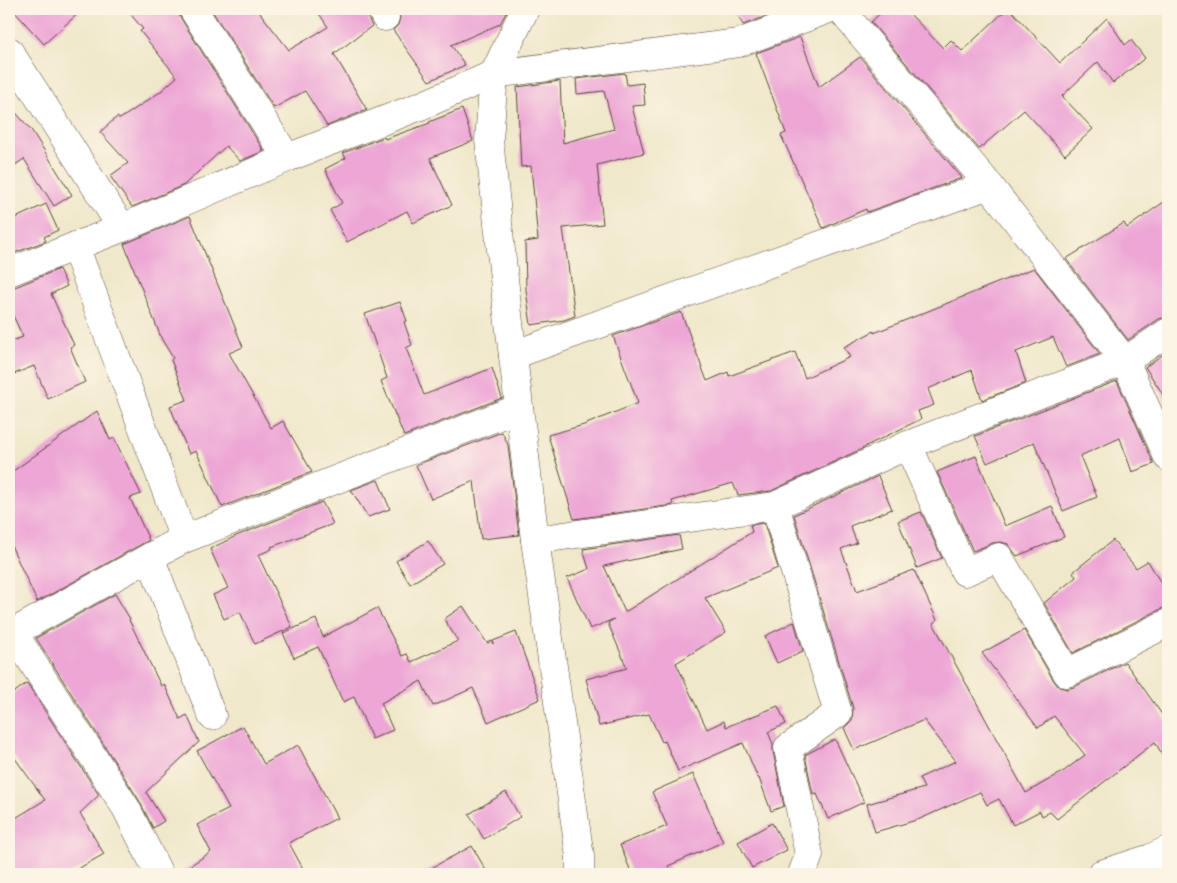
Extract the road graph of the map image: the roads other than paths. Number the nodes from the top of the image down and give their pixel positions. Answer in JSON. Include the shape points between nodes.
{"nodes":[{"id":1,"x":193,"y":9,"type":"edge"},
{"id":2,"x":525,"y":9,"type":"edge"},
{"id":3,"x":829,"y":9,"type":"edge"},
{"id":4,"x":840,"y":9,"type":"edge"},
{"id":5,"x":9,"y":52,"type":"edge"},
{"id":6,"x":494,"y":74,"type":"junction"},
{"id":7,"x":287,"y":158,"type":"junction"},
{"id":8,"x":989,"y":185,"type":"junction"},
{"id":9,"x":122,"y":228,"type":"junction"},
{"id":10,"x":76,"y":246,"type":"junction"},
{"id":11,"x":9,"y":272,"type":"edge"},
{"id":12,"x":1168,"y":332,"type":"edge"},
{"id":13,"x":513,"y":355,"type":"junction"},
{"id":14,"x":1125,"y":361,"type":"junction"},
{"id":15,"x":519,"y":408,"type":"junction"},
{"id":16,"x":908,"y":446,"type":"junction"},
{"id":17,"x":1168,"y":457,"type":"edge"},
{"id":18,"x":775,"y":506,"type":"junction"},
{"id":19,"x":184,"y":539,"type":"junction"},
{"id":20,"x":535,"y":540,"type":"junction"},
{"id":21,"x":150,"y":556,"type":"junction"},
{"id":22,"x":1168,"y":623,"type":"edge"},
{"id":23,"x":11,"y":634,"type":"edge"},
{"id":24,"x":212,"y":716,"type":"dead end"},
{"id":25,"x":1168,"y":850,"type":"edge"},
{"id":26,"x":159,"y":874,"type":"edge"},
{"id":27,"x":580,"y":874,"type":"edge"},
{"id":28,"x":802,"y":874,"type":"edge"},
{"id":29,"x":1101,"y":874,"type":"edge"}],
"edges":[{"from":1,"to":7,"type":"street"},
{"from":2,"to":6,"type":"street"},
{"from":3,"to":6,"type":"street","via":[[739,44]]},
{"from":4,"to":8,"type":"street"},
{"from":5,"to":9,"type":"street"},
{"from":6,"to":7,"type":"street"},
{"from":6,"to":13,"type":"street","via":[[489,140]]},
{"from":7,"to":9,"type":"street"},
{"from":8,"to":13,"type":"street"},
{"from":8,"to":14,"type":"street"},
{"from":9,"to":10,"type":"street"},
{"from":10,"to":11,"type":"street"},
{"from":10,"to":19,"type":"street"},
{"from":12,"to":14,"type":"street"},
{"from":13,"to":15,"type":"street"},
{"from":14,"to":16,"type":"street"},
{"from":14,"to":17,"type":"street"},
{"from":15,"to":19,"type":"street"},
{"from":15,"to":20,"type":"street"},
{"from":16,"to":18,"type":"street"},
{"from":16,"to":22,"type":"street","via":[[964,572],[1000,557],[1067,673]]},
{"from":18,"to":20,"type":"street"},
{"from":18,"to":28,"type":"street","via":[[838,713],[788,748],[808,855]]},
{"from":19,"to":21,"type":"street"},
{"from":20,"to":27,"type":"street"},
{"from":21,"to":23,"type":"street"},
{"from":21,"to":24,"type":"street"},
{"from":23,"to":26,"type":"street","via":[[126,808]]},
{"from":25,"to":29,"type":"street"}]}
